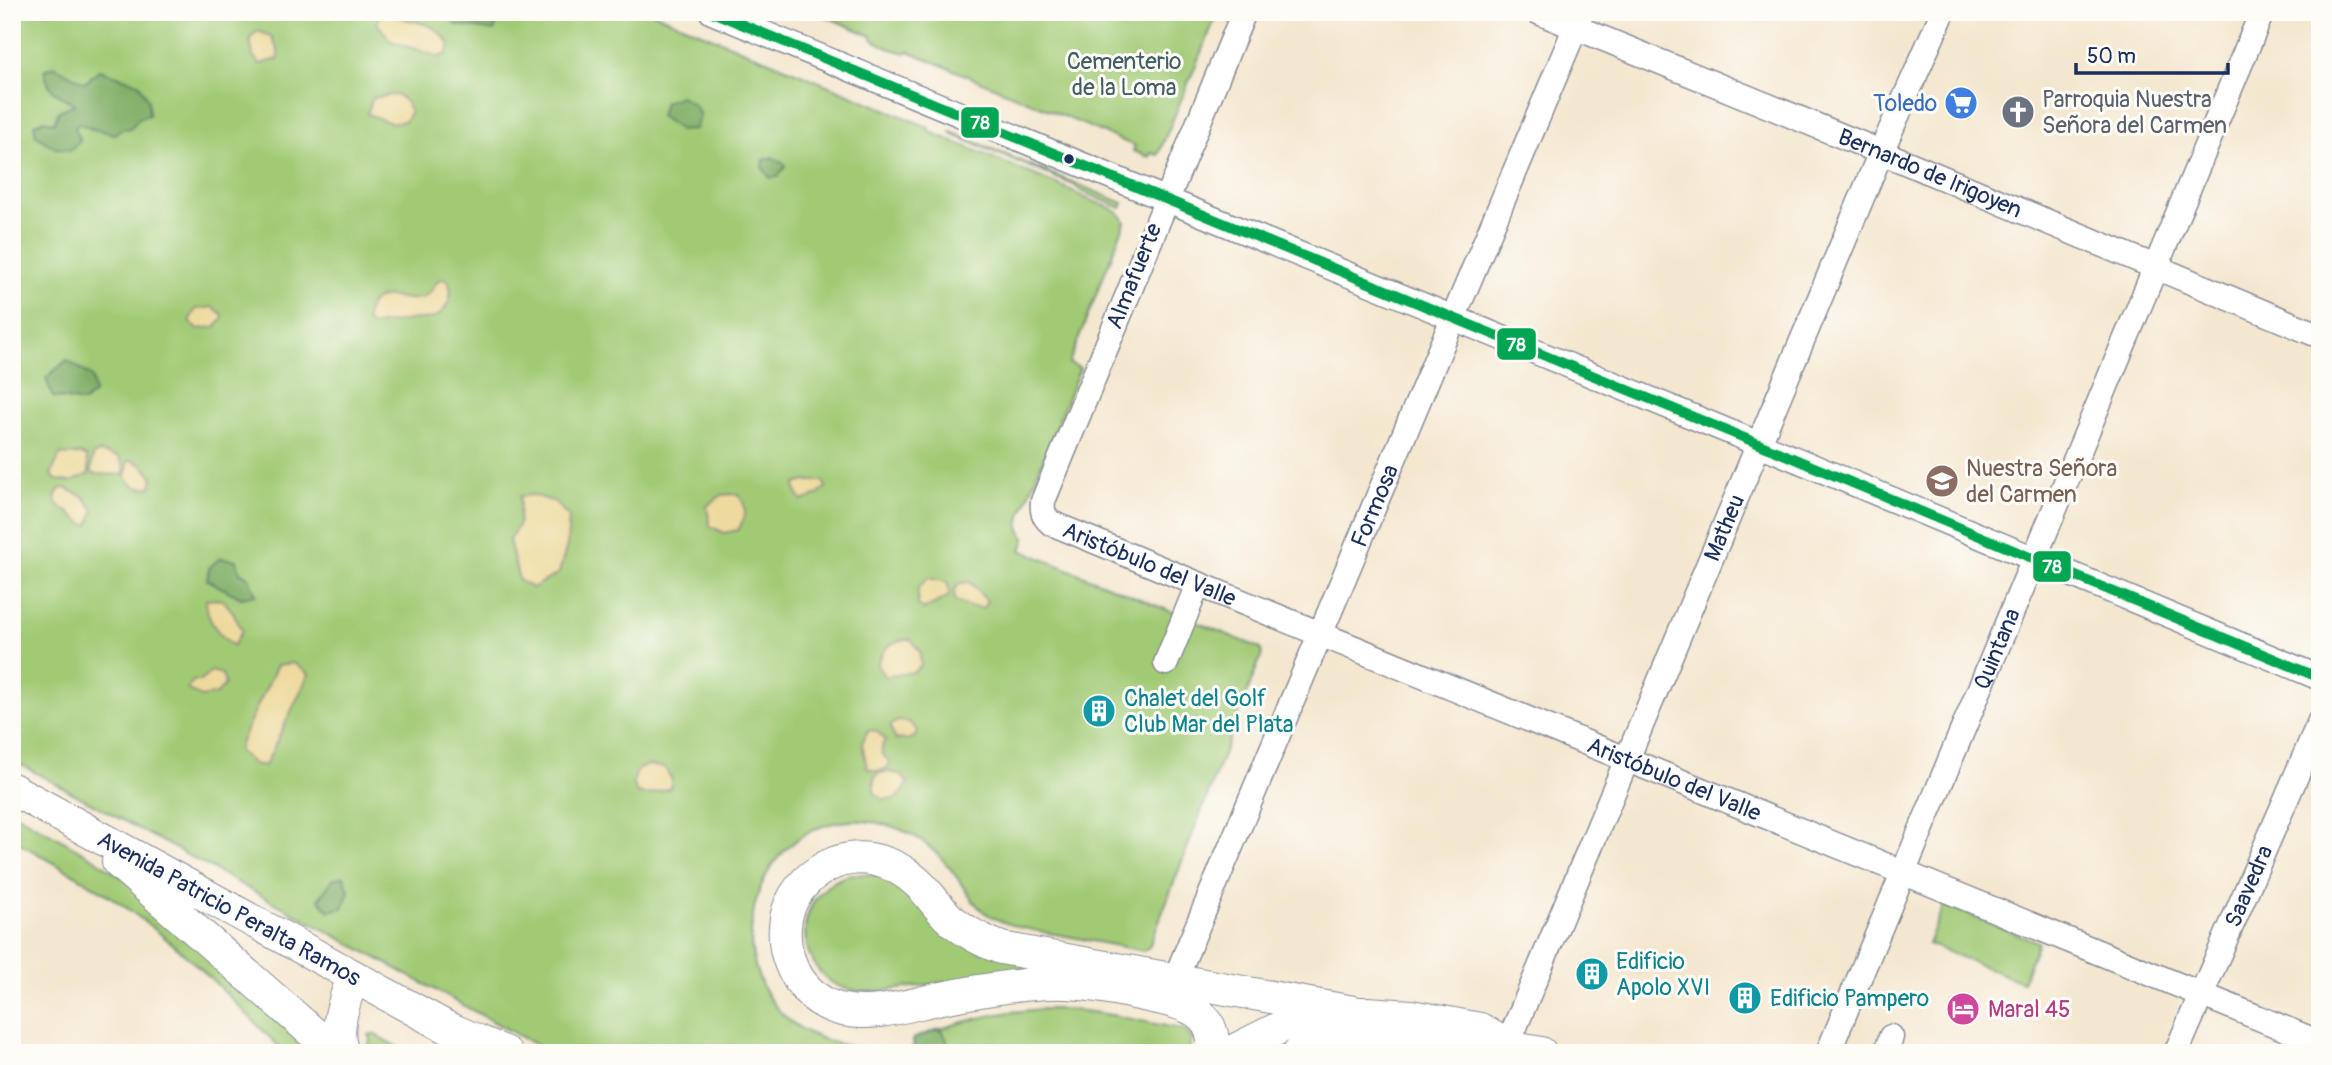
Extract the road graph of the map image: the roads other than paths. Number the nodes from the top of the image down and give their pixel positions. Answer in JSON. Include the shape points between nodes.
{"nodes":[{"id":1,"x":712,"y":12,"type":"edge"},
{"id":2,"x":1244,"y":12,"type":"edge"},
{"id":3,"x":1538,"y":12,"type":"edge"},
{"id":4,"x":1943,"y":12,"type":"edge"},
{"id":5,"x":2263,"y":12,"type":"edge"},
{"id":6,"x":1579,"y":20,"type":"edge"},
{"id":7,"x":1881,"y":152,"type":"junction"},
{"id":8,"x":1166,"y":199,"type":"junction"},
{"id":9,"x":2156,"y":268,"type":"junction"},
{"id":10,"x":1455,"y":319,"type":"junction"},
{"id":11,"x":2320,"y":336,"type":"edge"},
{"id":12,"x":1759,"y":444,"type":"junction"},
{"id":13,"x":1043,"y":501,"type":"joint"},
{"id":14,"x":2035,"y":558,"type":"junction"},
{"id":15,"x":1198,"y":584,"type":"junction"},
{"id":16,"x":1320,"y":634,"type":"junction"},
{"id":17,"x":1166,"y":663,"type":"dead end"},
{"id":18,"x":2320,"y":678,"type":"edge"},
{"id":19,"x":2320,"y":721,"type":"edge"},
{"id":20,"x":1626,"y":759,"type":"junction"},
{"id":21,"x":12,"y":789,"type":"edge"},
{"id":22,"x":66,"y":818,"type":"junction"},
{"id":23,"x":1903,"y":873,"type":"junction"},
{"id":24,"x":353,"y":976,"type":"junction"},
{"id":25,"x":1171,"y":990,"type":"junction"},
{"id":26,"x":2201,"y":995,"type":"junction"},
{"id":27,"x":1359,"y":1013,"type":"junction"},
{"id":28,"x":446,"y":1027,"type":"junction"},
{"id":29,"x":2320,"y":1043,"type":"edge"},
{"id":30,"x":1507,"y":1046,"type":"junction"},
{"id":31,"x":1838,"y":1050,"type":"edge"},
{"id":32,"x":336,"y":1053,"type":"edge"},
{"id":33,"x":343,"y":1053,"type":"edge"},
{"id":34,"x":478,"y":1053,"type":"edge"},
{"id":35,"x":506,"y":1053,"type":"edge"},
{"id":36,"x":1213,"y":1053,"type":"edge"},
{"id":37,"x":1229,"y":1053,"type":"edge"},
{"id":38,"x":1299,"y":1053,"type":"edge"},
{"id":39,"x":1541,"y":1053,"type":"edge"},
{"id":40,"x":2176,"y":1053,"type":"edge"}],
"edges":[{"from":1,"to":8,"type":"street"},
{"from":2,"to":8,"type":"street","name":"Almafuerte"},
{"from":3,"to":6,"type":"street","name":"Bernardo de Irigoyen"},
{"from":4,"to":7,"type":"street","name":"Matheu"},
{"from":5,"to":9,"type":"street","name":"Quintana"},
{"from":6,"to":7,"type":"street","name":"Bernardo de Irigoyen"},
{"from":6,"to":10,"type":"street","name":"Formosa"},
{"from":7,"to":9,"type":"street","name":"Bernardo de Irigoyen"},
{"from":7,"to":12,"type":"street","name":"Matheu"},
{"from":8,"to":10,"type":"street"},
{"from":8,"to":13,"type":"street","name":"Almafuerte"},
{"from":9,"to":11,"type":"street","name":"Bernardo de Irigoyen"},
{"from":9,"to":14,"type":"street","name":"Quintana"},
{"from":10,"to":12,"type":"street"},
{"from":10,"to":16,"type":"street","name":"Formosa"},
{"from":12,"to":14,"type":"street"},
{"from":12,"to":20,"type":"street","name":"Matheu"},
{"from":13,"to":15,"type":"street","name":"Aristóbulo del Valle","via":[[1042,510],[1051,523]]},
{"from":14,"to":18,"type":"street"},
{"from":14,"to":23,"type":"street","name":"Quintana"},
{"from":15,"to":16,"type":"street","name":"Aristóbulo del Valle"},
{"from":15,"to":17,"type":"street"},
{"from":16,"to":20,"type":"street","name":"Aristóbulo del Valle"},
{"from":16,"to":25,"type":"street","name":"Formosa"},
{"from":19,"to":26,"type":"street","name":"Saavedra"},
{"from":20,"to":23,"type":"street","name":"Aristóbulo del Valle"},
{"from":20,"to":30,"type":"street","name":"Matheu"},
{"from":21,"to":22,"type":"main road","name":"Avenida Patricio Peralta Ramos"},
{"from":22,"to":24,"type":"main road","name":"Avenida Patricio Peralta Ramos"},
{"from":22,"to":32,"type":"main road"},
{"from":23,"to":26,"type":"street","name":"Aristóbulo del Valle"},
{"from":23,"to":31,"type":"street","name":"Quintana"},
{"from":24,"to":28,"type":"main road","name":"Avenida Patricio Peralta Ramos"},
{"from":24,"to":33,"type":"main road","via":[[338,1027]]},
{"from":25,"to":25,"type":"main road","via":[[975,938],[904,871],[885,861],[845,859],[827,865],[799,890],[785,924],[784,943],[792,969],[807,990],[843,1010],[884,1010],[994,989],[1055,983]]},
{"from":25,"to":27,"type":"main road"},
{"from":25,"to":36,"type":"main road","via":[[1203,1016],[1211,1030]]},
{"from":26,"to":29,"type":"street","name":"Aristóbulo del Valle"},
{"from":26,"to":40,"type":"street","name":"Saavedra"},
{"from":27,"to":30,"type":"main road","via":[[1411,1016],[1480,1029]]},
{"from":27,"to":37,"type":"main road","via":[[1289,1023]]},
{"from":28,"to":34,"type":"main road","name":"Avenida Patricio Peralta Ramos"},
{"from":28,"to":35,"type":"main road","name":"Avenida Patricio Peralta Ramos"},
{"from":30,"to":38,"type":"main road","via":[[1371,1040]]},
{"from":30,"to":39,"type":"main road"}]}
